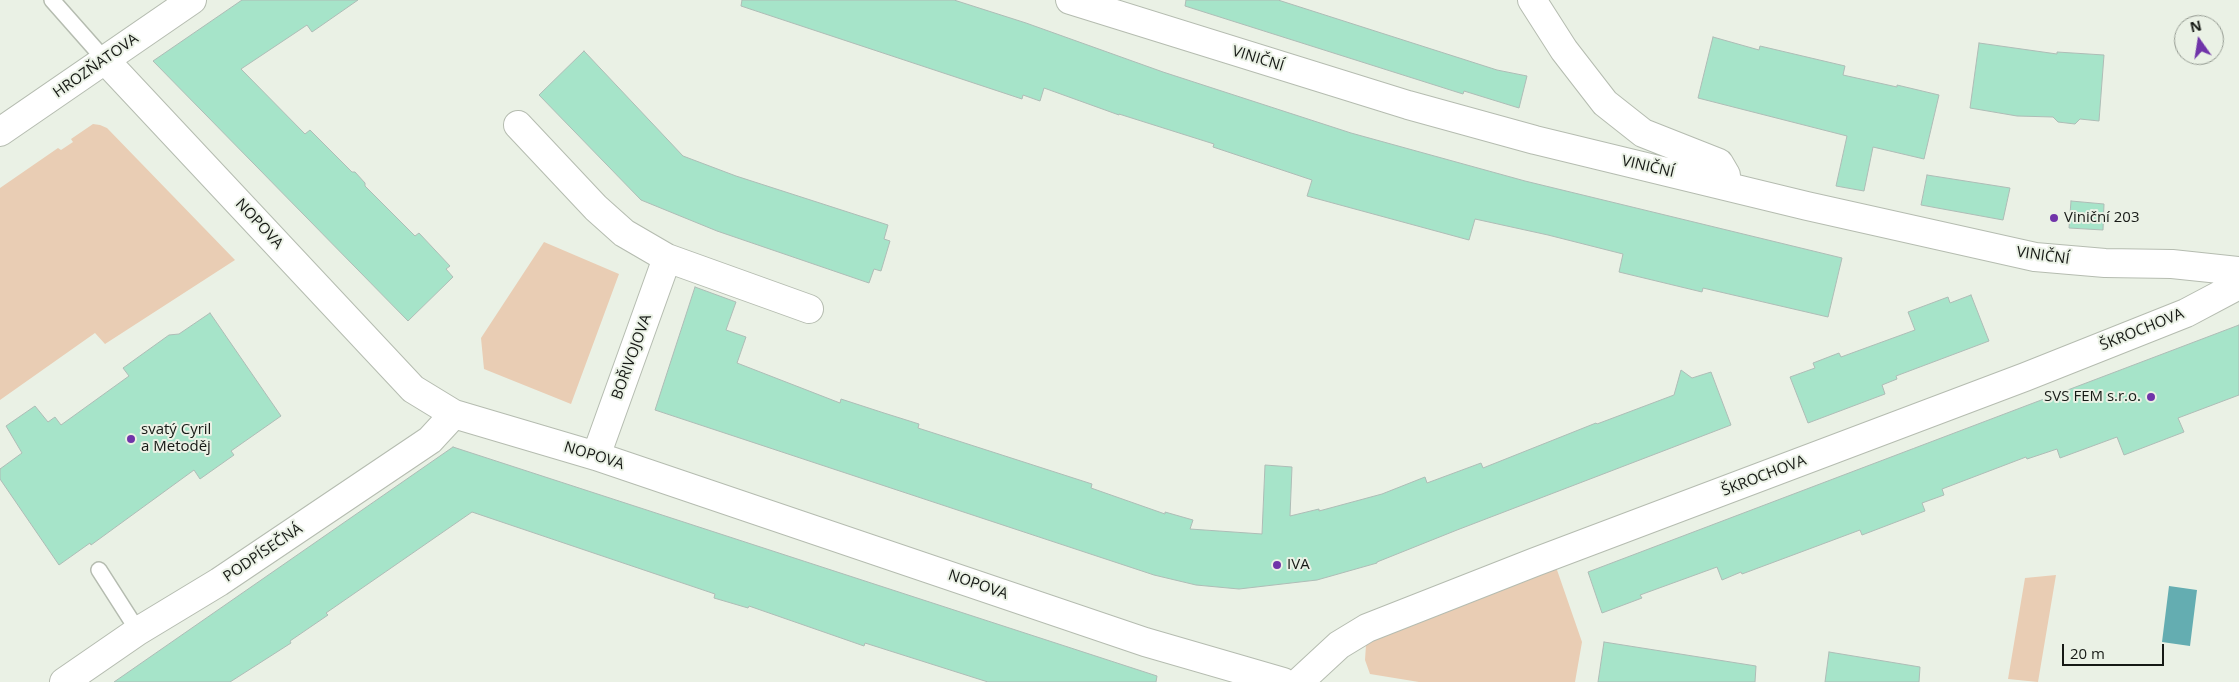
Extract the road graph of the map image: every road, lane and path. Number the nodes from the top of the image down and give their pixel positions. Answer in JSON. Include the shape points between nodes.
{"nodes":[{"id":1,"x":52,"y":0,"type":"edge"},
{"id":2,"x":192,"y":0,"type":"edge"},
{"id":3,"x":1070,"y":0,"type":"edge"},
{"id":4,"x":1532,"y":0,"type":"edge"},
{"id":5,"x":104,"y":60,"type":"junction"},
{"id":6,"x":518,"y":125,"type":"dead end"},
{"id":7,"x":0,"y":132,"type":"edge"},
{"id":8,"x":1725,"y":185,"type":"junction"},
{"id":9,"x":667,"y":258,"type":"junction"},
{"id":10,"x":2239,"y":271,"type":"edge"},
{"id":11,"x":2239,"y":284,"type":"edge"},
{"id":12,"x":809,"y":310,"type":"dead end"},
{"id":13,"x":454,"y":414,"type":"junction"},
{"id":14,"x":596,"y":456,"type":"junction"},
{"id":15,"x":99,"y":570,"type":"dead end"},
{"id":16,"x":138,"y":631,"type":"junction"},
{"id":17,"x":64,"y":682,"type":"edge"},
{"id":18,"x":1282,"y":682,"type":"edge"},
{"id":19,"x":1299,"y":682,"type":"edge"}],
"edges":[{"from":1,"to":5,"type":"lane","name":"NOPOVA"},
{"from":2,"to":5,"type":"street","name":"HROZŇATOVA"},
{"from":3,"to":8,"type":"street","name":"VINIČNÍ","via":[[1417,108]]},
{"from":4,"to":8,"type":"street","via":[[1564,50],[1605,104],[1643,133],[1720,163],[1726,174]]},
{"from":5,"to":7,"type":"street","name":"HROZŇATOVA"},
{"from":5,"to":13,"type":"street","name":"NOPOVA","via":[[413,389]]},
{"from":6,"to":9,"type":"street","via":[[624,233]]},
{"from":8,"to":10,"type":"street","name":"VINIČNÍ","via":[[2036,257]]},
{"from":9,"to":12,"type":"street"},
{"from":9,"to":14,"type":"street","name":"BOŘIVOJOVA"},
{"from":11,"to":19,"type":"street","name":"ŠKROCHOVA","via":[[2186,313],[2044,370],[1367,628],[1339,645]]},
{"from":13,"to":14,"type":"street","name":"NOPOVA"},
{"from":13,"to":16,"type":"street","name":"PODPÍSEČNÁ","via":[[430,440],[220,582]]},
{"from":14,"to":18,"type":"street","name":"NOPOVA","via":[[1145,642]]},
{"from":15,"to":16,"type":"lane"},
{"from":16,"to":17,"type":"street","name":"PODPÍSEČNÁ"}]}
